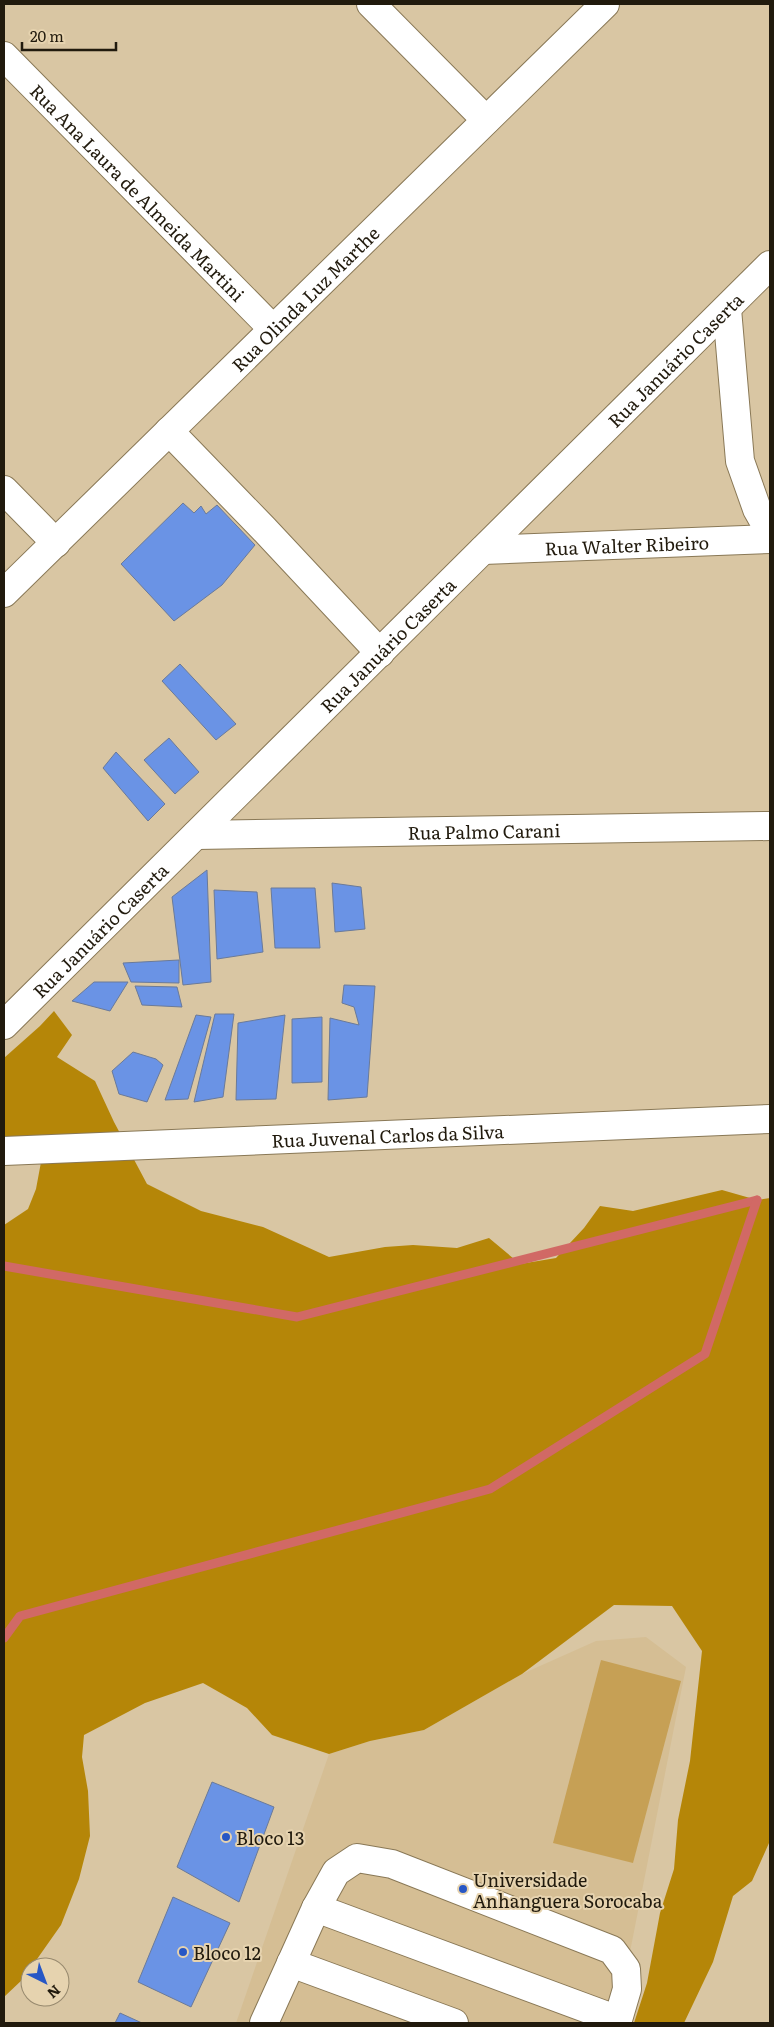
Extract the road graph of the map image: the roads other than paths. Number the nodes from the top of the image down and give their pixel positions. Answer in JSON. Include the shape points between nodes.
{"nodes":[{"id":1,"x":371,"y":4,"type":"edge"},
{"id":2,"x":605,"y":4,"type":"edge"},
{"id":3,"x":4,"y":56,"type":"edge"},
{"id":4,"x":486,"y":120,"type":"junction"},
{"id":5,"x":770,"y":265,"type":"edge"},
{"id":6,"x":770,"y":293,"type":"edge"},
{"id":7,"x":732,"y":303,"type":"junction"},
{"id":8,"x":273,"y":329,"type":"junction"},
{"id":9,"x":169,"y":431,"type":"junction"},
{"id":10,"x":4,"y":490,"type":"edge"},
{"id":11,"x":770,"y":532,"type":"edge"},
{"id":12,"x":770,"y":539,"type":"edge"},
{"id":13,"x":56,"y":543,"type":"junction"},
{"id":14,"x":483,"y":550,"type":"junction"},
{"id":15,"x":4,"y":593,"type":"edge"},
{"id":16,"x":380,"y":653,"type":"junction"},
{"id":17,"x":770,"y":826,"type":"edge"},
{"id":18,"x":196,"y":835,"type":"junction"},
{"id":19,"x":4,"y":1025,"type":"edge"},
{"id":20,"x":770,"y":1119,"type":"edge"},
{"id":21,"x":4,"y":1151,"type":"edge"},
{"id":22,"x":316,"y":1908,"type":"junction"},
{"id":23,"x":291,"y":1963,"type":"junction"},
{"id":24,"x":618,"y":2021,"type":"edge"},
{"id":25,"x":264,"y":2023,"type":"edge"},
{"id":26,"x":454,"y":2023,"type":"edge"}],
"edges":[{"from":1,"to":4,"type":"street"},
{"from":2,"to":4,"type":"street","name":"Rua Olinda Luz Marthe"},
{"from":3,"to":8,"type":"street","name":"Rua Ana Laura de Almeida Martini"},
{"from":4,"to":8,"type":"street","name":"Rua Olinda Luz Marthe"},
{"from":5,"to":7,"type":"street","name":"Rua Januário Caserta"},
{"from":6,"to":7,"type":"street"},
{"from":7,"to":11,"type":"street","via":[[740,461]]},
{"from":7,"to":14,"type":"street","name":"Rua Januário Caserta"},
{"from":8,"to":9,"type":"street","name":"Rua Olinda Luz Marthe"},
{"from":9,"to":13,"type":"street","name":"Rua Olinda Luz Marthe"},
{"from":9,"to":16,"type":"street"},
{"from":10,"to":13,"type":"street"},
{"from":12,"to":14,"type":"street","name":"Rua Walter Ribeiro"},
{"from":13,"to":15,"type":"street","name":"Rua Olinda Luz Marthe"},
{"from":14,"to":16,"type":"street","name":"Rua Januário Caserta"},
{"from":16,"to":18,"type":"street","name":"Rua Januário Caserta"},
{"from":17,"to":18,"type":"street","name":"Rua Palmo Carani"},
{"from":18,"to":19,"type":"street","name":"Rua Januário Caserta"},
{"from":20,"to":21,"type":"street","name":"Rua Juvenal Carlos da Silva"},
{"from":22,"to":23,"type":"street"},
{"from":22,"to":24,"type":"street"},
{"from":22,"to":24,"type":"street","via":[[336,1872],[357,1858],[392,1864],[612,1950],[626,1969],[627,1989]]},
{"from":23,"to":25,"type":"street"},
{"from":23,"to":26,"type":"street"}]}
